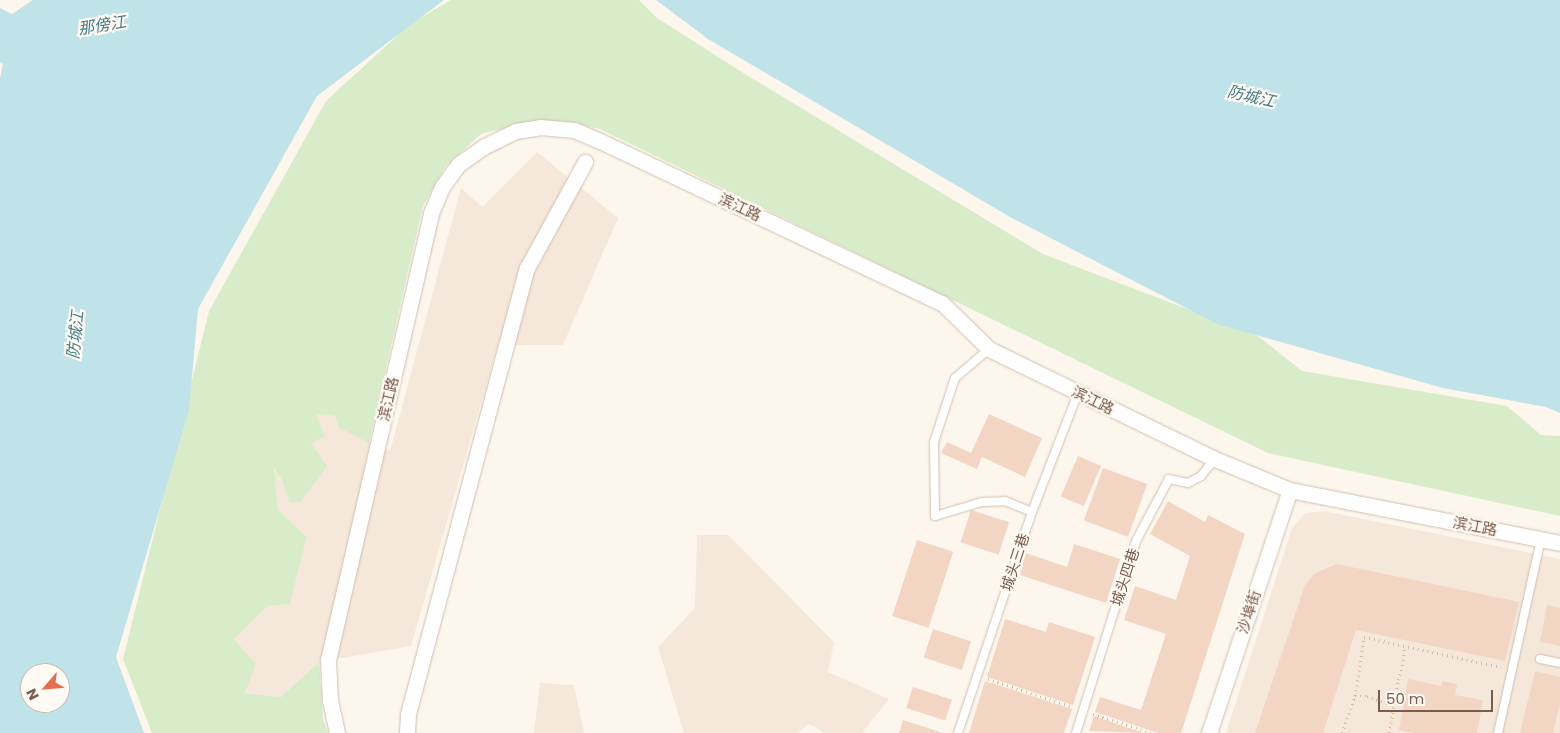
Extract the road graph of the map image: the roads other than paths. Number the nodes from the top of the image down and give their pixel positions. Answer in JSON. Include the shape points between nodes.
{"nodes":[{"id":1,"x":585,"y":162,"type":"dead end"},
{"id":2,"x":988,"y":349,"type":"junction"},
{"id":3,"x":1078,"y":392,"type":"junction"},
{"id":4,"x":1215,"y":459,"type":"junction"},
{"id":5,"x":1290,"y":490,"type":"junction"},
{"id":6,"x":1032,"y":512,"type":"junction"},
{"id":7,"x":1542,"y":539,"type":"junction"},
{"id":8,"x":1560,"y":543,"type":"edge"},
{"id":9,"x":1540,"y":659,"type":"dead end"},
{"id":10,"x":1560,"y":663,"type":"edge"},
{"id":11,"x":408,"y":714,"type":"junction"},
{"id":12,"x":337,"y":733,"type":"edge"},
{"id":13,"x":398,"y":733,"type":"edge"},
{"id":14,"x":407,"y":733,"type":"edge"},
{"id":15,"x":958,"y":733,"type":"edge"},
{"id":16,"x":1076,"y":733,"type":"edge"},
{"id":17,"x":1209,"y":733,"type":"edge"},
{"id":18,"x":1498,"y":733,"type":"edge"}],
"edges":[{"from":1,"to":11,"type":"street","via":[[527,268]]},
{"from":2,"to":3,"type":"street","name":"滨江路"},
{"from":2,"to":6,"type":"lane","via":[[955,378],[934,442],[935,516],[982,502],[1005,501]]},
{"from":2,"to":12,"type":"street","name":"滨江路","via":[[942,303],[590,136],[574,130],[540,127],[516,131],[485,146],[459,164],[442,187],[431,213],[328,660],[330,701]]},
{"from":3,"to":4,"type":"street","name":"滨江路"},
{"from":3,"to":6,"type":"lane","name":"城头三巷"},
{"from":4,"to":5,"type":"street","name":"滨江路"},
{"from":4,"to":16,"type":"lane","name":"城头四巷","via":[[1201,476],[1188,483],[1169,479],[1136,541]]},
{"from":5,"to":7,"type":"street","name":"滨江路"},
{"from":5,"to":17,"type":"street","name":"沙埠街"},
{"from":6,"to":15,"type":"lane","name":"城头三巷"},
{"from":7,"to":8,"type":"street","name":"滨江路"},
{"from":7,"to":18,"type":"lane"},
{"from":9,"to":10,"type":"lane"},
{"from":11,"to":13,"type":"street"},
{"from":11,"to":14,"type":"street"}]}
